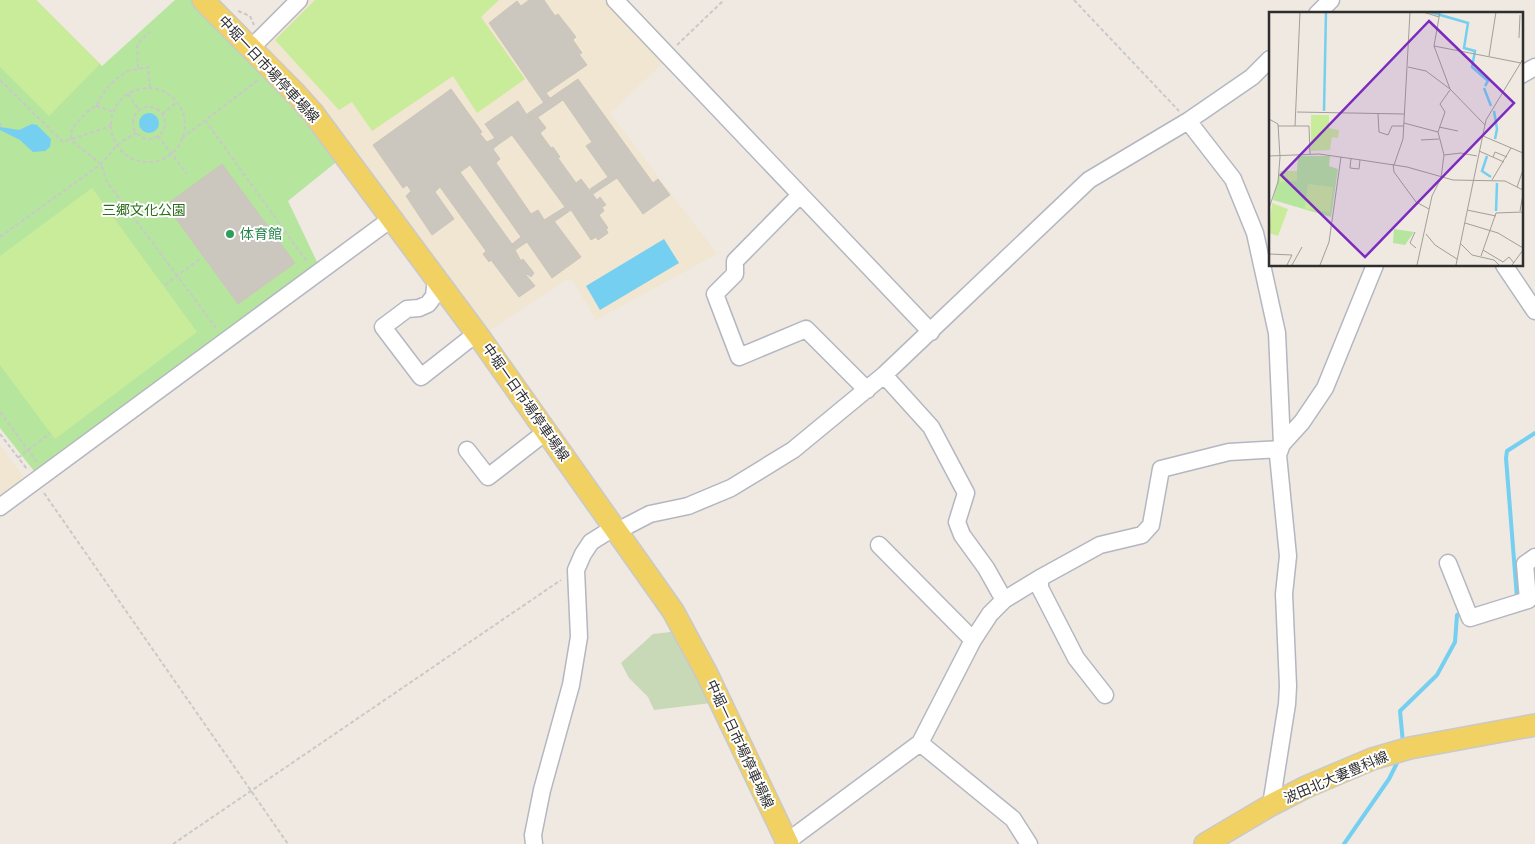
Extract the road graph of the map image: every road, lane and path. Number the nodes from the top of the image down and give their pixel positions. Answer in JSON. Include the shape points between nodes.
{"nodes":[{"id":1,"x":203,"y":0,"type":"edge"},
{"id":2,"x":299,"y":0,"type":"edge"},
{"id":3,"x":615,"y":0,"type":"edge"},
{"id":4,"x":724,"y":0,"type":"edge"},
{"id":5,"x":1074,"y":0,"type":"edge"},
{"id":6,"x":1331,"y":0,"type":"edge"},
{"id":7,"x":1319,"y":12,"type":"edge"},
{"id":8,"x":150,"y":32,"type":"dead end"},
{"id":9,"x":251,"y":48,"type":"junction"},
{"id":10,"x":666,"y":55,"type":"junction"},
{"id":11,"x":1269,"y":60,"type":"edge"},
{"id":12,"x":1535,"y":67,"type":"edge"},
{"id":13,"x":138,"y":68,"type":"junction"},
{"id":14,"x":272,"y":69,"type":"junction"},
{"id":15,"x":1522,"y":74,"type":"edge"},
{"id":16,"x":0,"y":80,"type":"edge"},
{"id":17,"x":150,"y":88,"type":"junction"},
{"id":18,"x":127,"y":94,"type":"junction"},
{"id":19,"x":176,"y":102,"type":"junction"},
{"id":20,"x":96,"y":106,"type":"junction"},
{"id":21,"x":139,"y":110,"type":"junction"},
{"id":22,"x":113,"y":111,"type":"junction"},
{"id":23,"x":162,"y":114,"type":"junction"},
{"id":24,"x":205,"y":120,"type":"junction"},
{"id":25,"x":1188,"y":121,"type":"junction"},
{"id":26,"x":1,"y":123,"type":"dead end"},
{"id":27,"x":111,"y":126,"type":"junction"},
{"id":28,"x":0,"y":127,"type":"edge"},
{"id":29,"x":136,"y":133,"type":"junction"},
{"id":30,"x":158,"y":136,"type":"junction"},
{"id":31,"x":182,"y":138,"type":"junction"},
{"id":32,"x":71,"y":140,"type":"junction"},
{"id":33,"x":117,"y":145,"type":"junction"},
{"id":34,"x":170,"y":154,"type":"junction"},
{"id":35,"x":101,"y":164,"type":"junction"},
{"id":36,"x":187,"y":174,"type":"dead end"},
{"id":37,"x":800,"y":195,"type":"junction"},
{"id":38,"x":391,"y":219,"type":"junction"},
{"id":39,"x":0,"y":237,"type":"edge"},
{"id":40,"x":201,"y":258,"type":"dead end"},
{"id":41,"x":1376,"y":266,"type":"edge"},
{"id":42,"x":1505,"y":266,"type":"edge"},
{"id":43,"x":316,"y":275,"type":"junction"},
{"id":44,"x":177,"y":276,"type":"junction"},
{"id":45,"x":436,"y":278,"type":"junction"},
{"id":46,"x":165,"y":285,"type":"dead end"},
{"id":47,"x":1535,"y":311,"type":"edge"},
{"id":48,"x":931,"y":332,"type":"junction"},
{"id":49,"x":477,"y":333,"type":"junction"},
{"id":50,"x":226,"y":341,"type":"junction"},
{"id":51,"x":884,"y":375,"type":"junction"},
{"id":52,"x":866,"y":390,"type":"junction"},
{"id":53,"x":0,"y":412,"type":"edge"},
{"id":54,"x":547,"y":431,"type":"junction"},
{"id":55,"x":50,"y":433,"type":"dead end"},
{"id":56,"x":0,"y":434,"type":"edge"},
{"id":57,"x":1281,"y":447,"type":"junction"},
{"id":58,"x":28,"y":450,"type":"junction"},
{"id":59,"x":467,"y":450,"type":"dead end"},
{"id":60,"x":18,"y":458,"type":"junction"},
{"id":61,"x":38,"y":463,"type":"dead end"},
{"id":62,"x":36,"y":480,"type":"junction"},
{"id":63,"x":0,"y":507,"type":"edge"},
{"id":64,"x":616,"y":530,"type":"junction"},
{"id":65,"x":879,"y":545,"type":"dead end"},
{"id":66,"x":1535,"y":557,"type":"edge"},
{"id":67,"x":1448,"y":564,"type":"dead end"},
{"id":68,"x":576,"y":570,"type":"junction"},
{"id":69,"x":1040,"y":578,"type":"junction"},
{"id":70,"x":1004,"y":600,"type":"junction"},
{"id":71,"x":973,"y":640,"type":"junction"},
{"id":72,"x":1105,"y":695,"type":"dead end"},
{"id":73,"x":1535,"y":725,"type":"edge"},
{"id":74,"x":920,"y":743,"type":"junction"},
{"id":75,"x":251,"y":790,"type":"junction"},
{"id":76,"x":1271,"y":805,"type":"junction"},
{"id":77,"x":173,"y":844,"type":"edge"},
{"id":78,"x":288,"y":844,"type":"edge"},
{"id":79,"x":534,"y":844,"type":"edge"},
{"id":80,"x":786,"y":844,"type":"edge"},
{"id":81,"x":1029,"y":844,"type":"edge"},
{"id":82,"x":1205,"y":844,"type":"edge"}],
"edges":[{"from":1,"to":9,"type":"main road","name":"中堀一日市場停車場線"},
{"from":2,"to":9,"type":"street"},
{"from":3,"to":10,"type":"street"},
{"from":4,"to":10,"type":"path"},
{"from":5,"to":25,"type":"path"},
{"from":6,"to":7,"type":"street"},
{"from":8,"to":13,"type":"path","via":[[137,44]]},
{"from":9,"to":14,"type":"main road","name":"中堀一日市場停車場線"},
{"from":10,"to":37,"type":"street"},
{"from":11,"to":25,"type":"street","via":[[1252,77]]},
{"from":12,"to":15,"type":"street"},
{"from":13,"to":17,"type":"path","via":[[148,67]]},
{"from":13,"to":20,"type":"path","via":[[128,71],[106,88]]},
{"from":14,"to":24,"type":"path"},
{"from":14,"to":38,"type":"main road","name":"中堀一日市場停車場線","via":[[313,113]]},
{"from":16,"to":32,"type":"path","via":[[63,142]]},
{"from":17,"to":18,"type":"path"},
{"from":17,"to":19,"type":"path","via":[[160,90]]},
{"from":18,"to":21,"type":"path"},
{"from":18,"to":22,"type":"path"},
{"from":19,"to":23,"type":"path"},
{"from":19,"to":31,"type":"path","via":[[184,119]]},
{"from":20,"to":22,"type":"path"},
{"from":20,"to":32,"type":"path","via":[[72,128]]},
{"from":21,"to":23,"type":"path","via":[[154,108]]},
{"from":21,"to":29,"type":"path","via":[[134,118]]},
{"from":22,"to":27,"type":"path"},
{"from":23,"to":30,"type":"path","via":[[165,124]]},
{"from":24,"to":31,"type":"path"},
{"from":24,"to":43,"type":"path"},
{"from":25,"to":48,"type":"street","via":[[1089,180]]},
{"from":25,"to":57,"type":"street","via":[[1232,179],[1255,233],[1278,333]]},
{"from":26,"to":28,"type":"path"},
{"from":27,"to":32,"type":"path"},
{"from":27,"to":33,"type":"path"},
{"from":29,"to":30,"type":"path","via":[[144,139]]},
{"from":29,"to":33,"type":"path"},
{"from":30,"to":34,"type":"path"},
{"from":31,"to":34,"type":"path"},
{"from":32,"to":35,"type":"path"},
{"from":33,"to":34,"type":"path","via":[[142,161],[162,159]]},
{"from":33,"to":35,"type":"path"},
{"from":34,"to":36,"type":"path"},
{"from":35,"to":39,"type":"path"},
{"from":35,"to":44,"type":"path","via":[[107,182]]},
{"from":37,"to":48,"type":"street"},
{"from":37,"to":52,"type":"street","via":[[735,261],[735,274],[715,294],[739,357],[806,329]]},
{"from":38,"to":43,"type":"street"},
{"from":38,"to":45,"type":"main road","name":"中堀一日市場停車場線"},
{"from":40,"to":44,"type":"path"},
{"from":41,"to":57,"type":"street","via":[[1324,388]]},
{"from":42,"to":47,"type":"street"},
{"from":43,"to":50,"type":"street"},
{"from":44,"to":46,"type":"path"},
{"from":44,"to":50,"type":"path"},
{"from":45,"to":49,"type":"main road","name":"中堀一日市場停車場線"},
{"from":45,"to":49,"type":"street","via":[[434,296],[428,304],[407,309],[383,327],[422,376]]},
{"from":48,"to":51,"type":"street"},
{"from":49,"to":54,"type":"main road","name":"中堀一日市場停車場線"},
{"from":50,"to":62,"type":"street"},
{"from":51,"to":52,"type":"street"},
{"from":51,"to":70,"type":"street","via":[[931,427],[966,493],[956,522]]},
{"from":52,"to":64,"type":"street","via":[[793,450],[731,488],[688,506],[650,514]]},
{"from":53,"to":58,"type":"path"},
{"from":54,"to":59,"type":"street","via":[[488,477]]},
{"from":54,"to":64,"type":"main road","name":"中堀一日市場停車場線"},
{"from":55,"to":58,"type":"path"},
{"from":56,"to":60,"type":"path"},
{"from":57,"to":69,"type":"street","via":[[1229,452],[1161,469],[1151,524],[1142,535],[1100,545]]},
{"from":57,"to":76,"type":"street","via":[[1278,455],[1288,556],[1284,594],[1288,686]]},
{"from":58,"to":60,"type":"path"},
{"from":58,"to":61,"type":"path"},
{"from":60,"to":62,"type":"path"},
{"from":62,"to":63,"type":"street"},
{"from":62,"to":75,"type":"path"},
{"from":64,"to":68,"type":"street","via":[[591,542]]},
{"from":64,"to":80,"type":"main road","name":"中堀一日市場停車場線","via":[[673,611],[707,674]]},
{"from":65,"to":71,"type":"street"},
{"from":66,"to":67,"type":"street","via":[[1525,564],[1528,600],[1470,618]]},
{"from":68,"to":75,"type":"path"},
{"from":68,"to":79,"type":"street","via":[[579,637],[571,684],[542,790]]},
{"from":69,"to":70,"type":"street"},
{"from":69,"to":72,"type":"street","via":[[1040,588],[1076,658]]},
{"from":70,"to":71,"type":"street"},
{"from":71,"to":74,"type":"street"},
{"from":73,"to":76,"type":"main road","name":"波田北大妻豊科線","via":[[1410,748],[1372,759]]},
{"from":74,"to":80,"type":"street"},
{"from":74,"to":81,"type":"street","via":[[1014,819]]},
{"from":75,"to":77,"type":"path"},
{"from":75,"to":78,"type":"path"},
{"from":76,"to":82,"type":"main road","name":"波田北大妻豊科線"}]}
